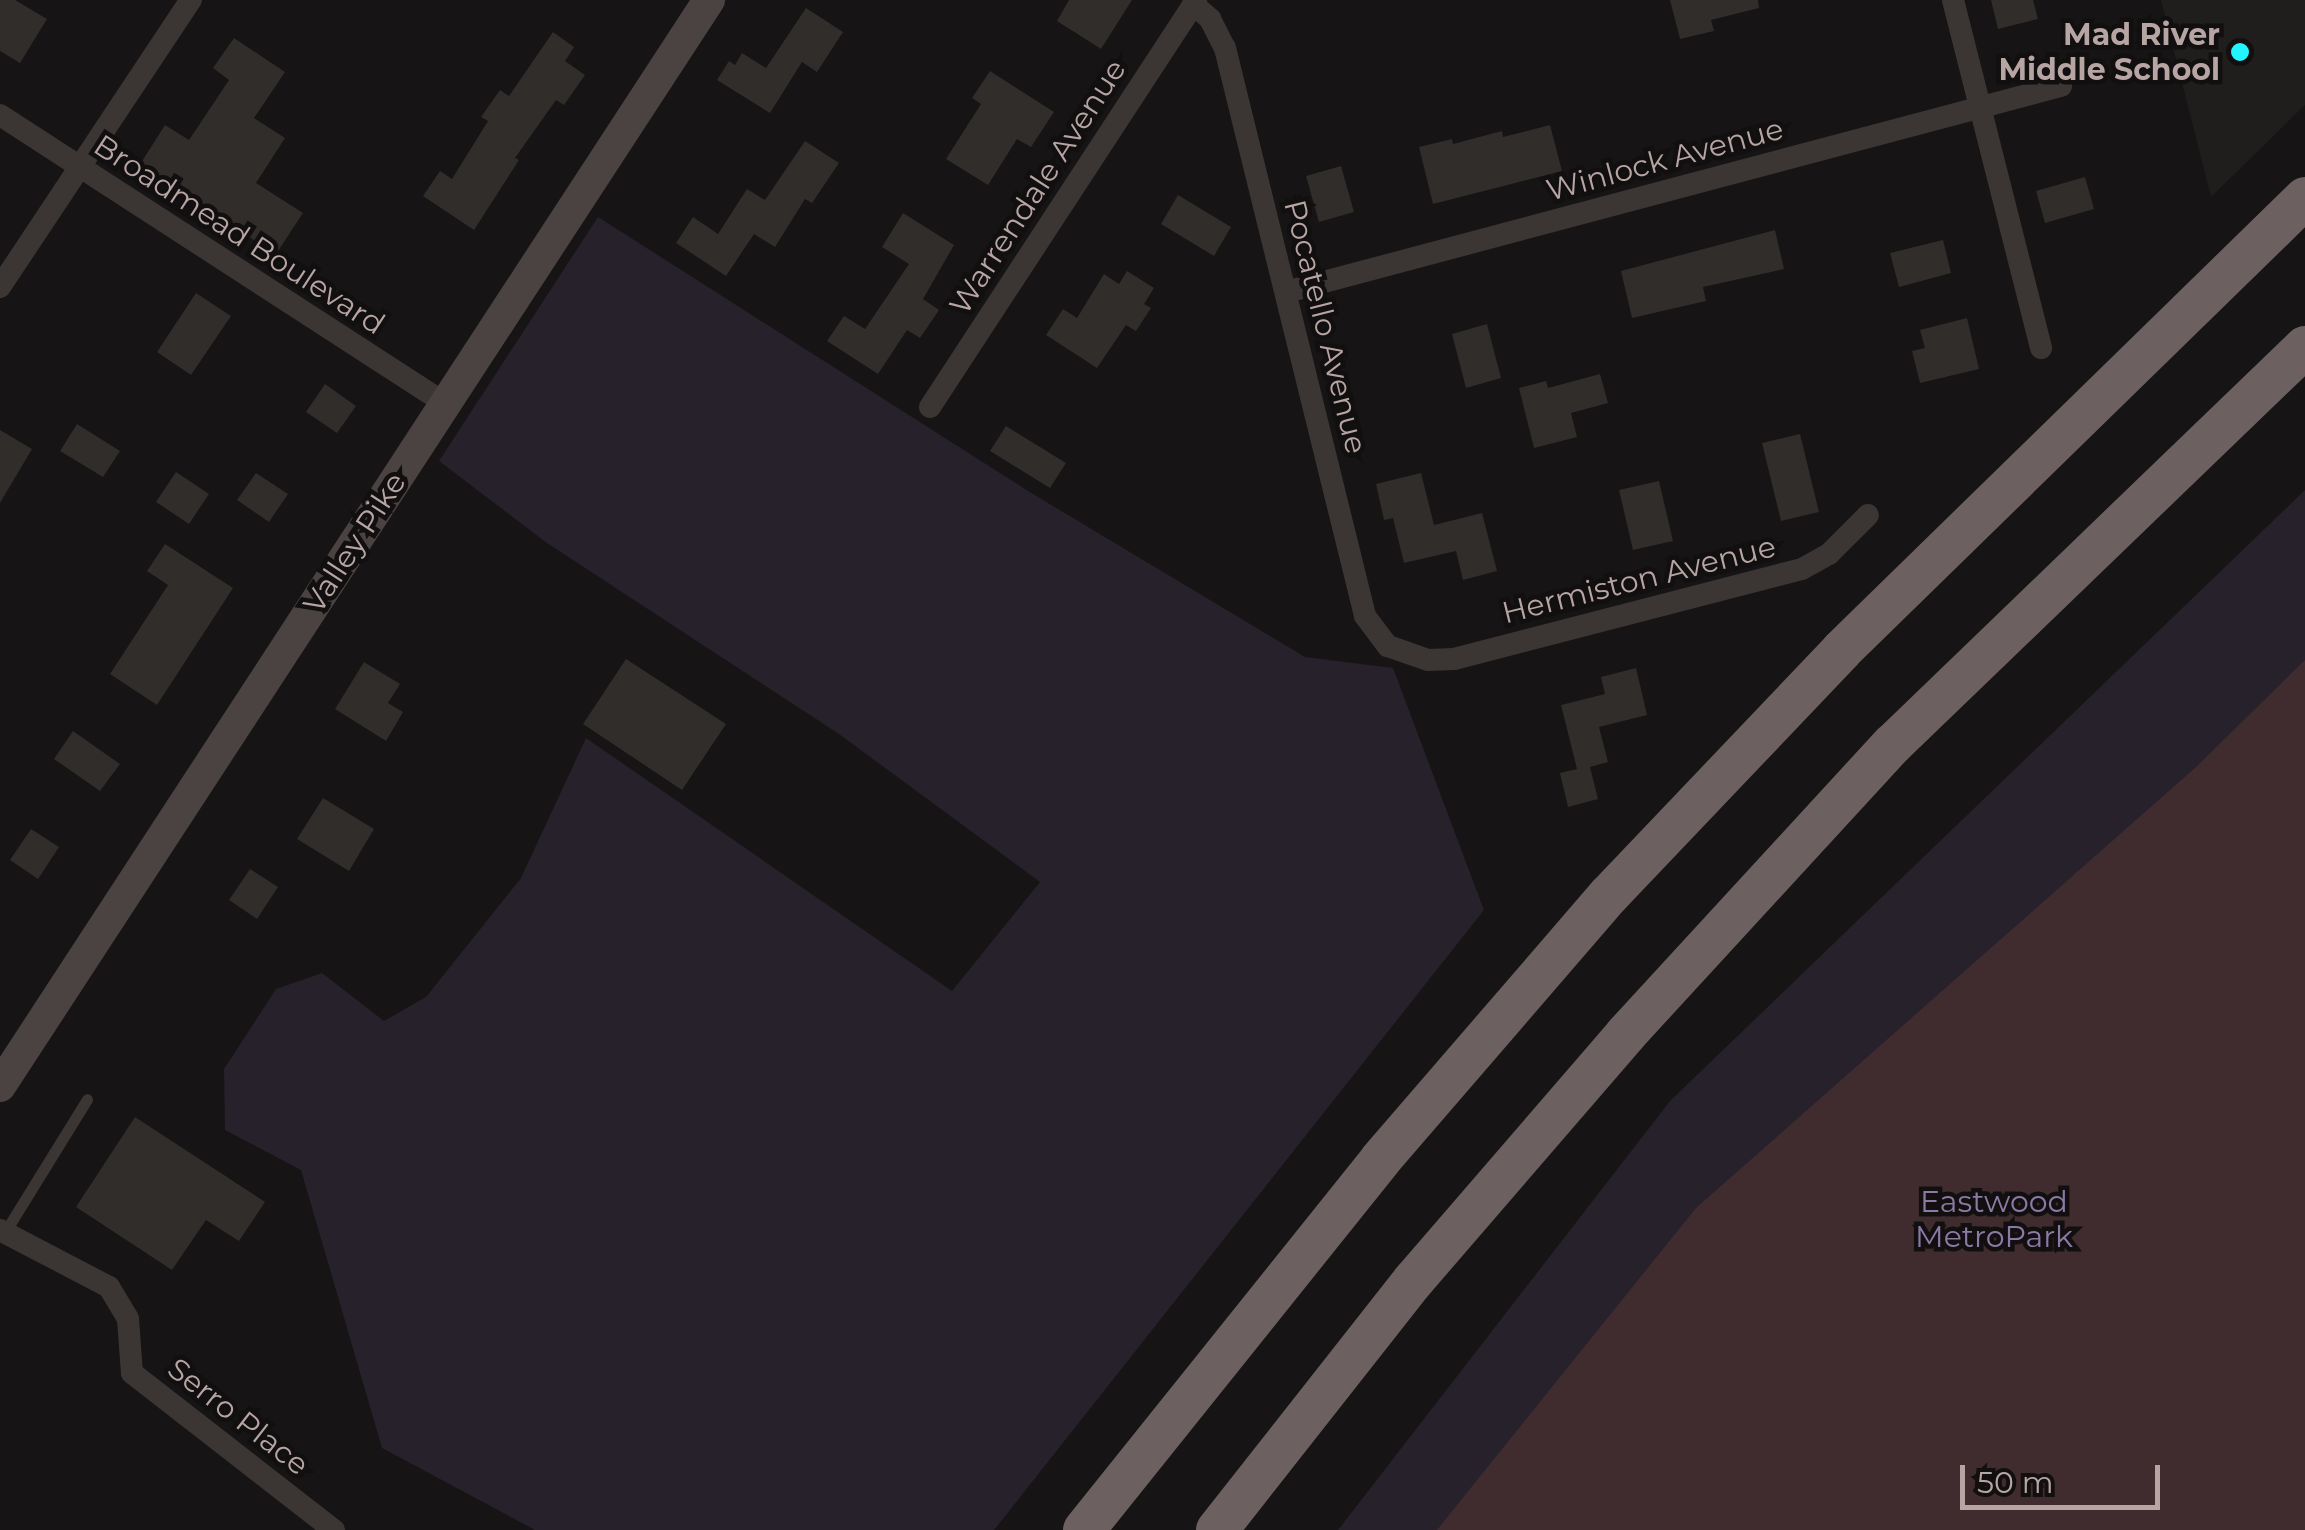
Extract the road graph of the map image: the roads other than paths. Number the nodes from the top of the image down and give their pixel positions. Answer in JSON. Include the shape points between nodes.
{"nodes":[{"id":1,"x":190,"y":0,"type":"edge"},
{"id":2,"x":709,"y":0,"type":"edge"},
{"id":3,"x":1953,"y":0,"type":"edge"},
{"id":4,"x":1195,"y":2,"type":"edge"},
{"id":5,"x":2061,"y":86,"type":"dead end"},
{"id":6,"x":1979,"y":108,"type":"junction"},
{"id":7,"x":0,"y":115,"type":"edge"},
{"id":8,"x":80,"y":167,"type":"junction"},
{"id":9,"x":2305,"y":198,"type":"edge"},
{"id":10,"x":0,"y":287,"type":"edge"},
{"id":11,"x":1286,"y":292,"type":"junction"},
{"id":12,"x":2305,"y":347,"type":"edge"},
{"id":13,"x":2041,"y":348,"type":"dead end"},
{"id":14,"x":446,"y":404,"type":"junction"},
{"id":15,"x":930,"y":406,"type":"dead end"},
{"id":16,"x":1868,"y":516,"type":"dead end"},
{"id":17,"x":1406,"y":656,"type":"joint"},
{"id":18,"x":3,"y":1074,"type":"edge"},
{"id":19,"x":88,"y":1099,"type":"dead end"},
{"id":20,"x":3,"y":1231,"type":"edge"},
{"id":21,"x":334,"y":1530,"type":"edge"},
{"id":22,"x":1084,"y":1530,"type":"edge"},
{"id":23,"x":1217,"y":1530,"type":"edge"}],
"edges":[{"from":1,"to":8,"type":"street"},
{"from":2,"to":14,"type":"street","name":"Valley Pike"},
{"from":3,"to":6,"type":"street"},
{"from":4,"to":11,"type":"street","name":"Pocatello Avenue","via":[[1224,48]]},
{"from":4,"to":15,"type":"street","name":"Warrendale Avenue"},
{"from":5,"to":6,"type":"street","name":"Winlock Avenue"},
{"from":6,"to":11,"type":"street","name":"Winlock Avenue"},
{"from":6,"to":13,"type":"street"},
{"from":7,"to":8,"type":"street","name":"Broadmead Boulevard"},
{"from":8,"to":10,"type":"street"},
{"from":8,"to":14,"type":"street","name":"Broadmead Boulevard"},
{"from":9,"to":22,"type":"highway","via":[[1842,650],[1610,894],[1380,1159]]},
{"from":11,"to":17,"type":"street","name":"Pocatello Avenue","via":[[1365,616],[1388,646]]},
{"from":12,"to":23,"type":"highway","via":[[1893,744],[1413,1280]]},
{"from":14,"to":18,"type":"street","name":"Valley Pike"},
{"from":16,"to":17,"type":"street","name":"Hermiston Avenue","via":[[1829,554],[1802,569],[1454,659]]},
{"from":19,"to":20,"type":"lane"},
{"from":20,"to":21,"type":"street","name":"Serro Place","via":[[109,1287],[128,1318],[132,1373]]}]}
